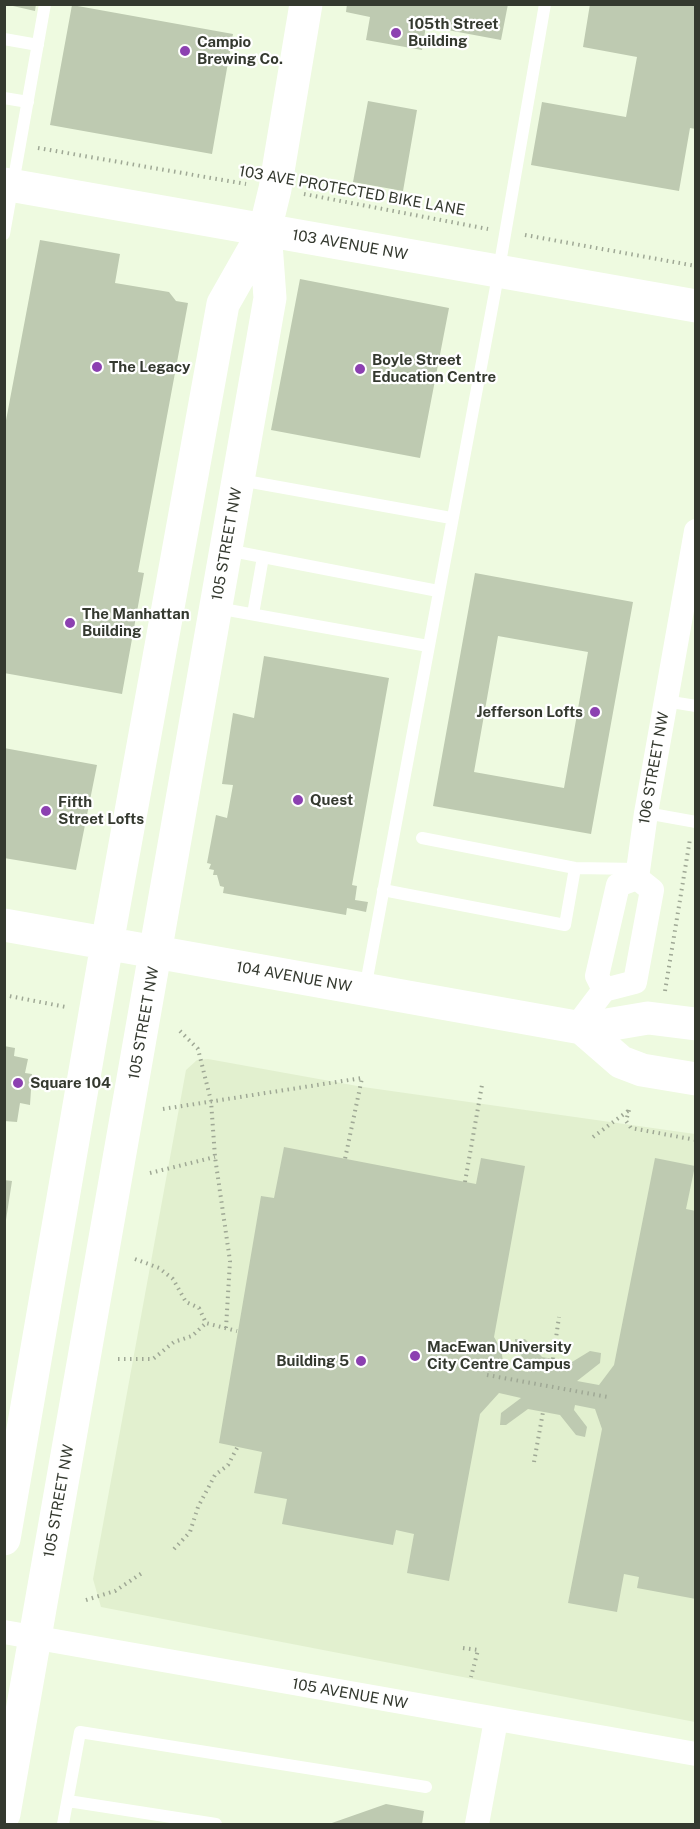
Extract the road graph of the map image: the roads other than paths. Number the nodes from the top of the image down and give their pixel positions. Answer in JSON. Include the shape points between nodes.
{"nodes":[{"id":1,"x":45,"y":4,"type":"edge"},
{"id":2,"x":306,"y":4,"type":"edge"},
{"id":3,"x":545,"y":4,"type":"edge"},
{"id":4,"x":4,"y":39,"type":"edge"},
{"id":5,"x":38,"y":45,"type":"junction"},
{"id":6,"x":4,"y":98,"type":"edge"},
{"id":7,"x":28,"y":102,"type":"junction"},
{"id":8,"x":9,"y":184,"type":"edge"},
{"id":9,"x":265,"y":230,"type":"junction"},
{"id":10,"x":4,"y":234,"type":"edge"},
{"id":11,"x":497,"y":271,"type":"junction"},
{"id":12,"x":696,"y":306,"type":"edge"},
{"id":13,"x":238,"y":480,"type":"junction"},
{"id":14,"x":451,"y":518,"type":"junction"},
{"id":15,"x":696,"y":531,"type":"edge"},
{"id":16,"x":226,"y":550,"type":"junction"},
{"id":17,"x":262,"y":557,"type":"junction"},
{"id":18,"x":438,"y":591,"type":"junction"},
{"id":19,"x":216,"y":607,"type":"junction"},
{"id":20,"x":253,"y":614,"type":"junction"},
{"id":21,"x":428,"y":646,"type":"junction"},
{"id":22,"x":665,"y":701,"type":"junction"},
{"id":23,"x":696,"y":706,"type":"edge"},
{"id":24,"x":646,"y":813,"type":"junction"},
{"id":25,"x":694,"y":822,"type":"edge"},
{"id":26,"x":422,"y":838,"type":"dead end"},
{"id":27,"x":575,"y":868,"type":"junction"},
{"id":28,"x":637,"y":873,"type":"junction"},
{"id":29,"x":383,"y":890,"type":"junction"},
{"id":30,"x":4,"y":925,"type":"edge"},
{"id":31,"x":107,"y":944,"type":"junction"},
{"id":32,"x":156,"y":952,"type":"junction"},
{"id":33,"x":365,"y":990,"type":"junction"},
{"id":34,"x":604,"y":990,"type":"junction"},
{"id":35,"x":696,"y":1024,"type":"edge"},
{"id":36,"x":580,"y":1028,"type":"junction"},
{"id":37,"x":696,"y":1079,"type":"edge"},
{"id":38,"x":4,"y":1539,"type":"edge"},
{"id":39,"x":19,"y":1636,"type":"edge"},
{"id":40,"x":496,"y":1720,"type":"junction"},
{"id":41,"x":696,"y":1754,"type":"edge"},
{"id":42,"x":426,"y":1787,"type":"dead end"},
{"id":43,"x":68,"y":1801,"type":"junction"},
{"id":44,"x":4,"y":1814,"type":"edge"},
{"id":45,"x":63,"y":1824,"type":"edge"},
{"id":46,"x":216,"y":1824,"type":"edge"},
{"id":47,"x":477,"y":1824,"type":"edge"}],
"edges":[{"from":1,"to":5,"type":"lane"},
{"from":2,"to":9,"type":"street","name":"105 STREET NW"},
{"from":3,"to":11,"type":"lane"},
{"from":4,"to":5,"type":"lane"},
{"from":5,"to":7,"type":"lane"},
{"from":6,"to":7,"type":"lane"},
{"from":7,"to":8,"type":"lane"},
{"from":8,"to":9,"type":"street","name":"103 AVENUE NW"},
{"from":8,"to":10,"type":"lane"},
{"from":9,"to":11,"type":"street","name":"103 AVENUE NW"},
{"from":9,"to":13,"type":"street","name":"105 STREET NW","via":[[270,298]]},
{"from":9,"to":31,"type":"street","name":"105 STREET NW","via":[[223,304]]},
{"from":11,"to":12,"type":"street","name":"103 AVENUE NW"},
{"from":11,"to":14,"type":"lane"},
{"from":13,"to":14,"type":"lane"},
{"from":13,"to":16,"type":"street","name":"105 STREET NW"},
{"from":14,"to":18,"type":"lane"},
{"from":15,"to":22,"type":"street","name":"106 STREET NW"},
{"from":16,"to":17,"type":"lane"},
{"from":16,"to":19,"type":"street","name":"105 STREET NW"},
{"from":17,"to":18,"type":"lane"},
{"from":17,"to":20,"type":"lane"},
{"from":18,"to":21,"type":"lane"},
{"from":19,"to":20,"type":"lane"},
{"from":19,"to":32,"type":"street","name":"105 STREET NW"},
{"from":20,"to":21,"type":"lane"},
{"from":21,"to":29,"type":"lane"},
{"from":22,"to":23,"type":"lane"},
{"from":22,"to":24,"type":"street","name":"106 STREET NW"},
{"from":24,"to":25,"type":"lane"},
{"from":24,"to":28,"type":"street","name":"106 STREET NW"},
{"from":26,"to":27,"type":"lane"},
{"from":27,"to":28,"type":"lane"},
{"from":27,"to":29,"type":"lane","via":[[565,925]]},
{"from":28,"to":34,"type":"street","via":[[618,885],[597,976]]},
{"from":28,"to":34,"type":"street","via":[[652,890],[635,982]]},
{"from":29,"to":33,"type":"lane"},
{"from":30,"to":31,"type":"street","name":"104 AVENUE NW"},
{"from":31,"to":32,"type":"street","name":"104 AVENUE NW"},
{"from":31,"to":38,"type":"street","name":"105 STREET NW"},
{"from":32,"to":33,"type":"street","name":"104 AVENUE NW"},
{"from":32,"to":39,"type":"street","name":"105 STREET NW"},
{"from":33,"to":36,"type":"street","name":"104 AVENUE NW"},
{"from":34,"to":36,"type":"street"},
{"from":35,"to":36,"type":"street","name":"104 AVENUE NW","via":[[660,1018]]},
{"from":36,"to":37,"type":"street","via":[[621,1062],[642,1070]]},
{"from":39,"to":40,"type":"street","name":"105 AVENUE NW"},
{"from":39,"to":44,"type":"street","name":"105 STREET NW"},
{"from":40,"to":41,"type":"street","name":"105 AVENUE NW"},
{"from":40,"to":47,"type":"street"},
{"from":42,"to":43,"type":"lane","via":[[80,1732]]},
{"from":43,"to":45,"type":"lane"},
{"from":43,"to":46,"type":"lane"}]}
